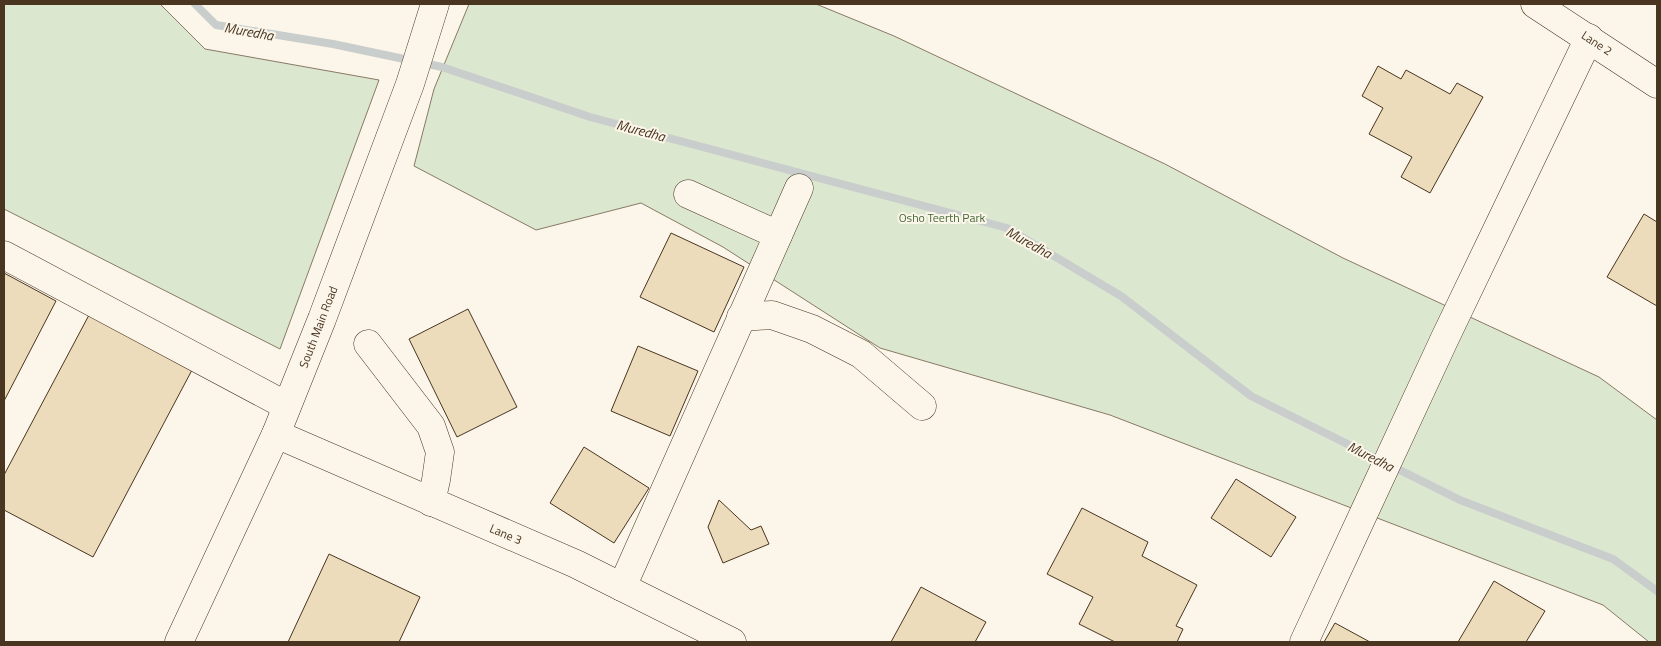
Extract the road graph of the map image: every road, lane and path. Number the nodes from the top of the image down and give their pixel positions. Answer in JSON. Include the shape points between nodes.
{"nodes":[{"id":1,"x":435,"y":4,"type":"edge"},
{"id":2,"x":1535,"y":4,"type":"edge"},
{"id":3,"x":1590,"y":38,"type":"junction"},
{"id":4,"x":1657,"y":84,"type":"edge"},
{"id":5,"x":798,"y":188,"type":"dead end"},
{"id":6,"x":688,"y":194,"type":"dead end"},
{"id":7,"x":778,"y":235,"type":"junction"},
{"id":8,"x":4,"y":255,"type":"edge"},
{"id":9,"x":741,"y":317,"type":"junction"},
{"id":10,"x":368,"y":344,"type":"dead end"},
{"id":11,"x":287,"y":406,"type":"junction"},
{"id":12,"x":922,"y":406,"type":"dead end"},
{"id":13,"x":276,"y":434,"type":"junction"},
{"id":14,"x":431,"y":502,"type":"junction"},
{"id":15,"x":622,"y":587,"type":"junction"},
{"id":16,"x":179,"y":642,"type":"edge"},
{"id":17,"x":732,"y":642,"type":"edge"},
{"id":18,"x":1304,"y":642,"type":"edge"}],
"edges":[{"from":1,"to":11,"type":"street","name":"South Main Road","via":[[410,84]]},
{"from":2,"to":3,"type":"street","name":"Lane 2"},
{"from":3,"to":4,"type":"street","name":"Lane 2"},
{"from":3,"to":18,"type":"street","via":[[1445,338]]},
{"from":5,"to":7,"type":"street"},
{"from":6,"to":7,"type":"street"},
{"from":7,"to":9,"type":"street"},
{"from":8,"to":11,"type":"street"},
{"from":9,"to":12,"type":"street","via":[[772,315],[812,329],[861,354]]},
{"from":9,"to":15,"type":"street"},
{"from":10,"to":14,"type":"street","via":[[431,426],[440,452]]},
{"from":11,"to":13,"type":"street","name":"South Main Road"},
{"from":13,"to":14,"type":"street","name":"Lane 3"},
{"from":13,"to":16,"type":"street","name":"South Main Road"},
{"from":14,"to":15,"type":"street","name":"Lane 3"},
{"from":15,"to":17,"type":"street","name":"Lane 3"}]}
